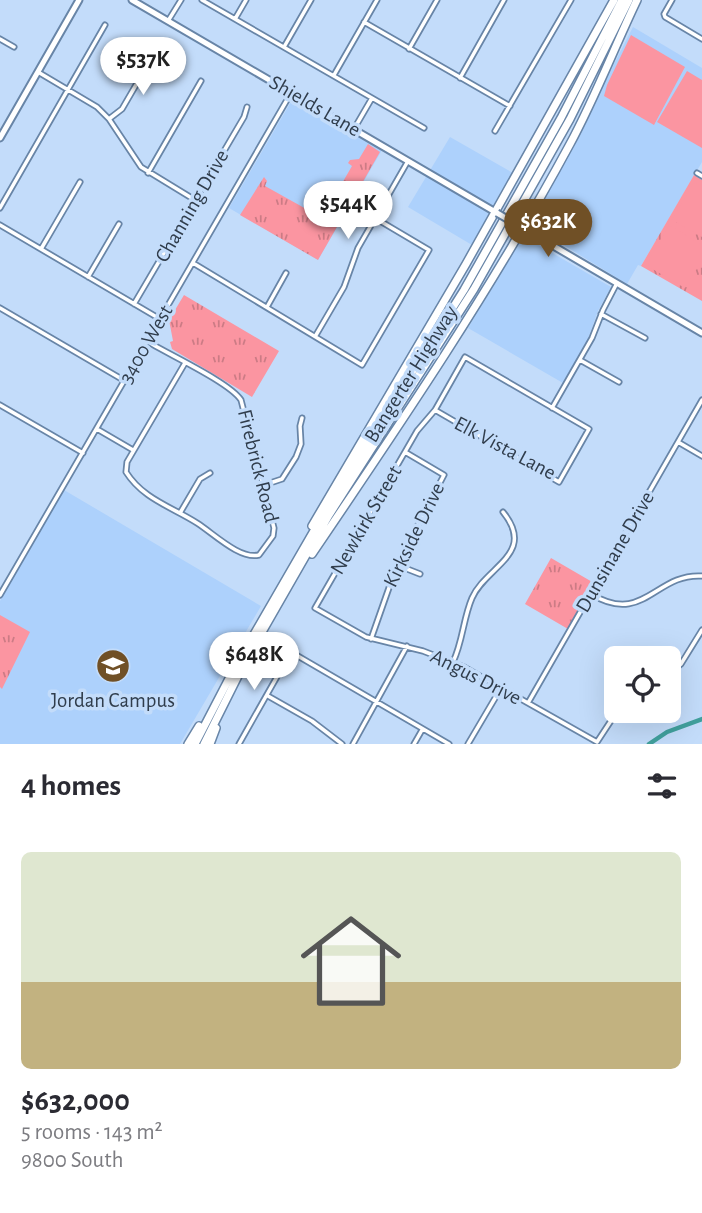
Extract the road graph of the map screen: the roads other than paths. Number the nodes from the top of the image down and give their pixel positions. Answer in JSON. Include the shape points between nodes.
{"nodes":[{"id":1,"x":79,"y":0,"type":"edge"},
{"id":2,"x":132,"y":0,"type":"edge"},
{"id":3,"x":181,"y":0,"type":"edge"},
{"id":4,"x":202,"y":0,"type":"edge"},
{"id":5,"x":246,"y":0,"type":"edge"},
{"id":6,"x":311,"y":0,"type":"edge"},
{"id":7,"x":377,"y":0,"type":"edge"},
{"id":8,"x":437,"y":0,"type":"edge"},
{"id":9,"x":504,"y":0,"type":"edge"},
{"id":10,"x":571,"y":0,"type":"edge"},
{"id":11,"x":614,"y":0,"type":"edge"},
{"id":12,"x":622,"y":0,"type":"edge"},
{"id":13,"x":629,"y":0,"type":"edge"},
{"id":14,"x":637,"y":0,"type":"edge"},
{"id":15,"x":672,"y":0,"type":"edge"},
{"id":16,"x":235,"y":19,"type":"junction"},
{"id":17,"x":168,"y":21,"type":"junction"},
{"id":18,"x":364,"y":22,"type":"junction"},
{"id":19,"x":105,"y":25,"type":"dead end"},
{"id":20,"x":0,"y":38,"type":"edge"},
{"id":21,"x":702,"y":39,"type":"edge"},
{"id":22,"x":14,"y":47,"type":"dead end"},
{"id":23,"x":284,"y":47,"type":"junction"},
{"id":24,"x":410,"y":49,"type":"junction"},
{"id":25,"x":154,"y":54,"type":"dead end"},
{"id":26,"x":38,"y":72,"type":"junction"},
{"id":27,"x":334,"y":75,"type":"junction"},
{"id":28,"x":460,"y":78,"type":"junction"},
{"id":29,"x":201,"y":81,"type":"dead end"},
{"id":30,"x":68,"y":90,"type":"junction"},
{"id":31,"x":292,"y":93,"type":"junction"},
{"id":32,"x":372,"y":97,"type":"junction"},
{"id":33,"x":510,"y":106,"type":"junction"},
{"id":34,"x":247,"y":107,"type":"dead end"},
{"id":35,"x":110,"y":119,"type":"junction"},
{"id":36,"x":424,"y":128,"type":"dead end"},
{"id":37,"x":354,"y":129,"type":"junction"},
{"id":38,"x":495,"y":131,"type":"dead end"},
{"id":39,"x":0,"y":138,"type":"edge"},
{"id":40,"x":408,"y":161,"type":"junction"},
{"id":41,"x":148,"y":173,"type":"junction"},
{"id":42,"x":697,"y":173,"type":"dead end"},
{"id":43,"x":702,"y":176,"type":"edge"},
{"id":44,"x":80,"y":182,"type":"dead end"},
{"id":45,"x":195,"y":200,"type":"junction"},
{"id":46,"x":0,"y":208,"type":"edge"},
{"id":47,"x":496,"y":213,"type":"junction"},
{"id":48,"x":375,"y":218,"type":"junction"},
{"id":49,"x":119,"y":224,"type":"dead end"},
{"id":50,"x":0,"y":225,"type":"edge"},
{"id":51,"x":522,"y":228,"type":"junction"},
{"id":52,"x":41,"y":249,"type":"junction"},
{"id":53,"x":193,"y":263,"type":"junction"},
{"id":54,"x":286,"y":273,"type":"dead end"},
{"id":55,"x":88,"y":277,"type":"junction"},
{"id":56,"x":617,"y":283,"type":"junction"},
{"id":57,"x":134,"y":304,"type":"junction"},
{"id":58,"x":267,"y":307,"type":"junction"},
{"id":59,"x":0,"y":308,"type":"edge"},
{"id":60,"x":601,"y":314,"type":"junction"},
{"id":61,"x":160,"y":319,"type":"junction"},
{"id":62,"x":702,"y":333,"type":"edge"},
{"id":63,"x":315,"y":335,"type":"junction"},
{"id":64,"x":645,"y":338,"type":"dead end"},
{"id":65,"x":147,"y":341,"type":"junction"},
{"id":66,"x":580,"y":360,"type":"junction"},
{"id":67,"x":185,"y":363,"type":"junction"},
{"id":68,"x":125,"y":381,"type":"junction"},
{"id":69,"x":619,"y":382,"type":"dead end"},
{"id":70,"x":702,"y":400,"type":"edge"},
{"id":71,"x":0,"y":405,"type":"edge"},
{"id":72,"x":552,"y":408,"type":"junction"},
{"id":73,"x":435,"y":410,"type":"junction"},
{"id":74,"x":302,"y":418,"type":"dead end"},
{"id":75,"x":97,"y":429,"type":"junction"},
{"id":76,"x":678,"y":442,"type":"junction"},
{"id":77,"x":133,"y":450,"type":"junction"},
{"id":78,"x":405,"y":452,"type":"junction"},
{"id":79,"x":83,"y":453,"type":"junction"},
{"id":80,"x":702,"y":456,"type":"edge"},
{"id":81,"x":210,"y":473,"type":"dead end"},
{"id":82,"x":264,"y":485,"type":"junction"},
{"id":83,"x":503,"y":512,"type":"dead end"},
{"id":84,"x":180,"y":513,"type":"junction"},
{"id":85,"x":397,"y":565,"type":"junction"},
{"id":86,"x":420,"y":574,"type":"dead end"},
{"id":87,"x":702,"y":576,"type":"edge"},
{"id":88,"x":283,"y":589,"type":"junction"},
{"id":89,"x":591,"y":594,"type":"junction"},
{"id":90,"x":0,"y":595,"type":"edge"},
{"id":91,"x":315,"y":608,"type":"joint"},
{"id":92,"x":702,"y":630,"type":"edge"},
{"id":93,"x":371,"y":639,"type":"junction"},
{"id":94,"x":407,"y":646,"type":"junction"},
{"id":95,"x":453,"y":662,"type":"junction"},
{"id":96,"x":681,"y":664,"type":"edge"},
{"id":97,"x":237,"y":670,"type":"junction"},
{"id":98,"x":501,"y":687,"type":"junction"},
{"id":99,"x":267,"y":695,"type":"junction"},
{"id":100,"x":528,"y":703,"type":"junction"},
{"id":101,"x":377,"y":704,"type":"junction"},
{"id":102,"x":610,"y":723,"type":"edge"},
{"id":103,"x":422,"y":730,"type":"junction"},
{"id":104,"x":241,"y":743,"type":"edge"},
{"id":105,"x":188,"y":744,"type":"edge"},
{"id":106,"x":194,"y":744,"type":"edge"},
{"id":107,"x":204,"y":744,"type":"edge"},
{"id":108,"x":210,"y":744,"type":"edge"},
{"id":109,"x":342,"y":744,"type":"edge"},
{"id":110,"x":354,"y":744,"type":"edge"},
{"id":111,"x":414,"y":744,"type":"edge"},
{"id":112,"x":449,"y":744,"type":"edge"},
{"id":113,"x":468,"y":744,"type":"edge"}],
"edges":[{"from":1,"to":26,"type":"main road"},
{"from":2,"to":17,"type":"main road","name":"Shields Lane"},
{"from":3,"to":17,"type":"street"},
{"from":4,"to":16,"type":"street"},
{"from":5,"to":16,"type":"street"},
{"from":6,"to":23,"type":"street"},
{"from":7,"to":18,"type":"street"},
{"from":8,"to":24,"type":"street"},
{"from":9,"to":28,"type":"street"},
{"from":10,"to":33,"type":"street"},
{"from":11,"to":47,"type":"highway"},
{"from":12,"to":88,"type":"highway","name":"Bangerter Highway","via":[[464,290],[349,471]]},
{"from":13,"to":88,"type":"highway","name":"Bangerter Highway","via":[[570,120],[474,289]]},
{"from":14,"to":51,"type":"highway","via":[[579,127]]},
{"from":15,"to":21,"type":"street","via":[[664,15],[667,19]]},
{"from":16,"to":23,"type":"street"},
{"from":17,"to":31,"type":"main road","name":"Shields Lane"},
{"from":18,"to":24,"type":"street"},
{"from":18,"to":27,"type":"street"},
{"from":19,"to":30,"type":"street"},
{"from":20,"to":22,"type":"street"},
{"from":23,"to":27,"type":"street"},
{"from":24,"to":28,"type":"street"},
{"from":25,"to":35,"type":"street","via":[[122,109]]},
{"from":26,"to":30,"type":"street"},
{"from":26,"to":39,"type":"main road"},
{"from":27,"to":32,"type":"street"},
{"from":28,"to":33,"type":"street"},
{"from":29,"to":41,"type":"street"},
{"from":30,"to":35,"type":"street"},
{"from":30,"to":46,"type":"street"},
{"from":31,"to":37,"type":"main road","name":"Shields Lane"},
{"from":31,"to":53,"type":"street","name":"3400 West"},
{"from":32,"to":36,"type":"street"},
{"from":32,"to":37,"type":"street"},
{"from":33,"to":38,"type":"street"},
{"from":34,"to":45,"type":"street","name":"Channing Drive"},
{"from":35,"to":41,"type":"street"},
{"from":37,"to":40,"type":"main road","name":"Shields Lane"},
{"from":40,"to":47,"type":"main road","name":"Shields Lane"},
{"from":40,"to":48,"type":"street"},
{"from":41,"to":45,"type":"street"},
{"from":42,"to":43,"type":"street"},
{"from":44,"to":52,"type":"street"},
{"from":45,"to":57,"type":"street","name":"Channing Drive"},
{"from":47,"to":51,"type":"main road","name":"Shields Lane","bridge":true},
{"from":47,"to":88,"type":"highway","via":[[331,489]]},
{"from":48,"to":63,"type":"street","via":[[344,287]]},
{"from":48,"to":63,"type":"street","via":[[429,250],[362,365]]},
{"from":49,"to":55,"type":"street"},
{"from":50,"to":52,"type":"street"},
{"from":51,"to":56,"type":"main road","name":"Shields Lane"},
{"from":51,"to":88,"type":"highway","via":[[451,347]]},
{"from":52,"to":55,"type":"street"},
{"from":53,"to":58,"type":"street"},
{"from":53,"to":61,"type":"street","name":"3400 West"},
{"from":54,"to":58,"type":"street"},
{"from":55,"to":57,"type":"street"},
{"from":56,"to":60,"type":"street"},
{"from":56,"to":62,"type":"main road","name":"Shields Lane"},
{"from":57,"to":61,"type":"street"},
{"from":58,"to":63,"type":"street"},
{"from":59,"to":68,"type":"street"},
{"from":60,"to":64,"type":"street"},
{"from":60,"to":66,"type":"street"},
{"from":61,"to":65,"type":"street","name":"3400 West"},
{"from":65,"to":67,"type":"street","name":"Firebrick Road"},
{"from":65,"to":68,"type":"street","name":"3400 West"},
{"from":66,"to":69,"type":"street"},
{"from":66,"to":72,"type":"street"},
{"from":67,"to":77,"type":"street"},
{"from":67,"to":82,"type":"street","name":"Firebrick Road","via":[[240,398]]},
{"from":68,"to":75,"type":"street","name":"3400 West"},
{"from":70,"to":76,"type":"street","name":"Dunsinane Drive"},
{"from":71,"to":79,"type":"street"},
{"from":72,"to":73,"type":"street","name":"Newkirk Street","via":[[465,357]]},
{"from":72,"to":73,"type":"street","name":"Elk Vista Lane","via":[[589,429],[559,482]]},
{"from":73,"to":78,"type":"street","name":"Newkirk Street"},
{"from":74,"to":82,"type":"street","via":[[296,457],[282,479]]},
{"from":75,"to":77,"type":"street"},
{"from":75,"to":79,"type":"street","name":"3400 West"},
{"from":76,"to":80,"type":"street"},
{"from":76,"to":89,"type":"street","name":"Dunsinane Drive"},
{"from":77,"to":84,"type":"street","via":[[126,470],[134,483]]},
{"from":78,"to":85,"type":"street","name":"Kirkside Drive","via":[[444,475]]},
{"from":78,"to":91,"type":"street","name":"Newkirk Street"},
{"from":79,"to":90,"type":"street","name":"3400 West"},
{"from":81,"to":84,"type":"street","via":[[200,479]]},
{"from":82,"to":84,"type":"street","name":"Firebrick Road","via":[[275,530],[261,554],[254,557]]},
{"from":83,"to":95,"type":"street","via":[[512,525],[513,545],[505,562],[474,593]]},
{"from":85,"to":86,"type":"street"},
{"from":85,"to":93,"type":"street","name":"Kirkside Drive"},
{"from":87,"to":89,"type":"street","via":[[681,578],[634,604],[609,603]]},
{"from":88,"to":97,"type":"highway","name":"Bangerter Highway"},
{"from":89,"to":100,"type":"street","name":"Dunsinane Drive"},
{"from":91,"to":93,"type":"street","name":"Angus Drive"},
{"from":92,"to":96,"type":"street"},
{"from":93,"to":94,"type":"street","name":"Angus Drive"},
{"from":94,"to":95,"type":"street","name":"Angus Drive"},
{"from":94,"to":101,"type":"street"},
{"from":95,"to":98,"type":"street","name":"Angus Drive"},
{"from":97,"to":105,"type":"highway"},
{"from":97,"to":106,"type":"highway","name":"Bangerter Highway"},
{"from":97,"to":107,"type":"highway","name":"Bangerter Highway"},
{"from":97,"to":108,"type":"highway"},
{"from":98,"to":100,"type":"street","name":"Angus Drive"},
{"from":98,"to":113,"type":"street"},
{"from":99,"to":101,"type":"street","via":[[291,652]]},
{"from":99,"to":104,"type":"street"},
{"from":99,"to":109,"type":"street"},
{"from":100,"to":102,"type":"street","name":"Angus Drive","via":[[597,743]]},
{"from":101,"to":103,"type":"street"},
{"from":101,"to":110,"type":"street"},
{"from":103,"to":111,"type":"street"},
{"from":103,"to":112,"type":"street"}]}
